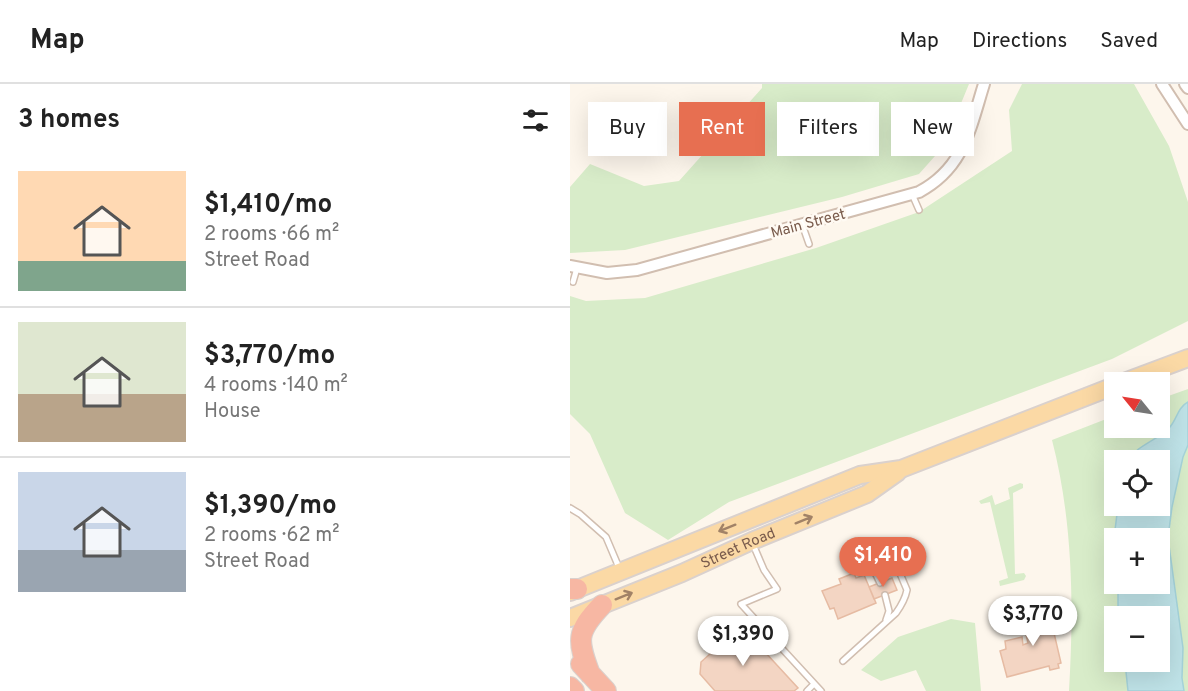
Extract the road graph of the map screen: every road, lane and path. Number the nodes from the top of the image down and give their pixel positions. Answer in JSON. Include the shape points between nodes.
{"nodes":[{"id":1,"x":984,"y":84,"type":"edge"},
{"id":2,"x":1162,"y":84,"type":"edge"},
{"id":3,"x":1185,"y":84,"type":"edge"},
{"id":4,"x":1188,"y":88,"type":"edge"},
{"id":5,"x":1188,"y":124,"type":"edge"},
{"id":6,"x":912,"y":194,"type":"junction"},
{"id":7,"x":919,"y":210,"type":"dead end"},
{"id":8,"x":802,"y":224,"type":"junction"},
{"id":9,"x":809,"y":244,"type":"dead end"},
{"id":10,"x":574,"y":267,"type":"edge"},
{"id":11,"x":573,"y":282,"type":"dead end"},
{"id":12,"x":1188,"y":357,"type":"edge"},
{"id":13,"x":1150,"y":372,"type":"edge"},
{"id":14,"x":1104,"y":390,"type":"edge"},
{"id":15,"x":901,"y":469,"type":"junction"},
{"id":16,"x":570,"y":508,"type":"edge"},
{"id":17,"x":752,"y":541,"type":"junction"},
{"id":18,"x":888,"y":545,"type":"dead end"},
{"id":19,"x":866,"y":554,"type":"dead end"},
{"id":20,"x":621,"y":572,"type":"junction"},
{"id":21,"x":880,"y":583,"type":"dead end"},
{"id":22,"x":572,"y":590,"type":"edge"},
{"id":23,"x":885,"y":595,"type":"dead end"},
{"id":24,"x":603,"y":605,"type":"junction"},
{"id":25,"x":570,"y":618,"type":"edge"},
{"id":26,"x":884,"y":624,"type":"junction"},
{"id":27,"x":570,"y":652,"type":"edge"},
{"id":28,"x":843,"y":662,"type":"dead end"},
{"id":29,"x":590,"y":674,"type":"junction"},
{"id":30,"x":814,"y":684,"type":"junction"},
{"id":31,"x":570,"y":687,"type":"edge"},
{"id":32,"x":574,"y":691,"type":"edge"},
{"id":33,"x":606,"y":691,"type":"edge"},
{"id":34,"x":807,"y":691,"type":"edge"},
{"id":35,"x":820,"y":691,"type":"edge"}],
"edges":[{"from":1,"to":6,"type":"street","name":"Main Street","via":[[961,152],[941,177]]},
{"from":2,"to":5,"type":"street"},
{"from":3,"to":4,"type":"street"},
{"from":6,"to":7,"type":"lane"},
{"from":6,"to":8,"type":"street","name":"Main Street"},
{"from":8,"to":9,"type":"lane"},
{"from":8,"to":10,"type":"street","name":"Main Street","via":[[637,270],[607,273]]},
{"from":10,"to":11,"type":"lane"},
{"from":12,"to":13,"type":"main road"},
{"from":14,"to":15,"type":"main road","name":"Street Road"},
{"from":17,"to":15,"type":"main road","name":"Street Road","one_way":true,"via":[[867,494]]},
{"from":15,"to":20,"type":"main road","name":"Street Road","one_way":true,"via":[[860,475]]},
{"from":16,"to":20,"type":"lane","via":[[606,537]]},
{"from":24,"to":17,"type":"main road","name":"Street Road","one_way":true},
{"from":17,"to":30,"type":"lane","via":[[777,589],[741,604]]},
{"from":18,"to":26,"type":"lane","via":[[907,590],[903,604]]},
{"from":19,"to":21,"type":"lane"},
{"from":20,"to":22,"type":"main road","name":"Street Road"},
{"from":23,"to":26,"type":"lane","via":[[889,611]]},
{"from":24,"to":25,"type":"main road","name":"Street Road"},
{"from":24,"to":29,"type":"highway","via":[[585,625],[580,643]]},
{"from":26,"to":28,"type":"lane"},
{"from":27,"to":29,"type":"highway"},
{"from":29,"to":33,"type":"highway"},
{"from":30,"to":34,"type":"lane"},
{"from":30,"to":35,"type":"lane"},
{"from":31,"to":32,"type":"highway"}]}
